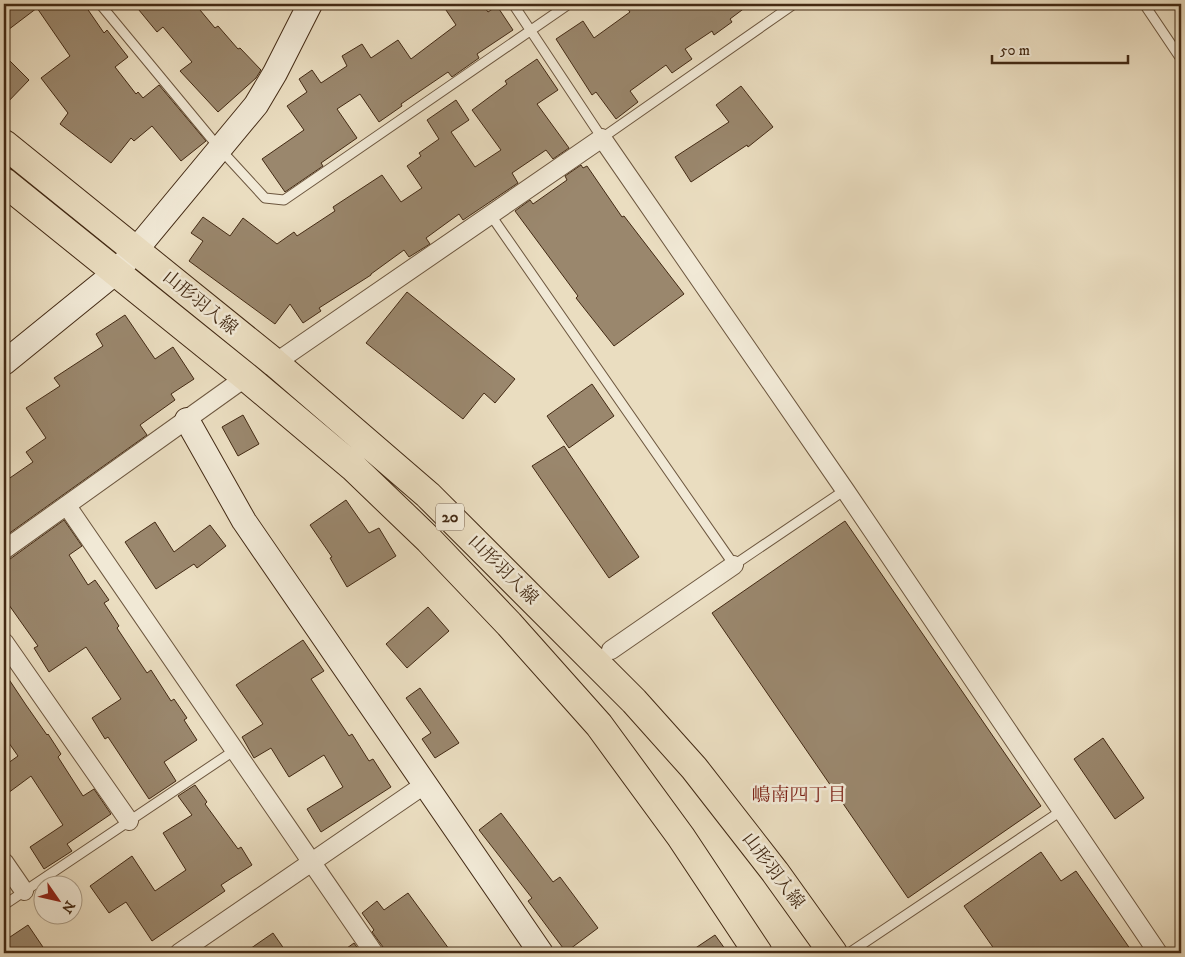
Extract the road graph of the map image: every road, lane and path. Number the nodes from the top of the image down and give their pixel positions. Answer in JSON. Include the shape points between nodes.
{"nodes":[{"id":1,"x":100,"y":4,"type":"edge"},
{"id":2,"x":310,"y":4,"type":"edge"},
{"id":3,"x":513,"y":4,"type":"edge"},
{"id":4,"x":569,"y":4,"type":"edge"},
{"id":5,"x":794,"y":4,"type":"edge"},
{"id":6,"x":1144,"y":4,"type":"edge"},
{"id":7,"x":532,"y":30,"type":"junction"},
{"id":8,"x":1181,"y":58,"type":"edge"},
{"id":9,"x":602,"y":138,"type":"junction"},
{"id":10,"x":4,"y":144,"type":"edge"},
{"id":11,"x":220,"y":148,"type":"junction"},
{"id":12,"x":4,"y":182,"type":"edge"},
{"id":13,"x":490,"y":214,"type":"junction"},
{"id":14,"x":135,"y":251,"type":"junction"},
{"id":15,"x":116,"y":272,"type":"junction"},
{"id":16,"x":4,"y":362,"type":"edge"},
{"id":17,"x":275,"y":363,"type":"junction"},
{"id":18,"x":246,"y":377,"type":"junction"},
{"id":19,"x":187,"y":420,"type":"junction"},
{"id":20,"x":844,"y":490,"type":"junction"},
{"id":21,"x":67,"y":506,"type":"junction"},
{"id":22,"x":4,"y":550,"type":"edge"},
{"id":23,"x":734,"y":565,"type":"junction"},
{"id":24,"x":4,"y":642,"type":"edge"},
{"id":25,"x":611,"y":650,"type":"dead end"},
{"id":26,"x":235,"y":750,"type":"junction"},
{"id":27,"x":424,"y":784,"type":"junction"},
{"id":28,"x":1061,"y":811,"type":"junction"},
{"id":29,"x":129,"y":821,"type":"junction"},
{"id":30,"x":4,"y":862,"type":"edge"},
{"id":31,"x":310,"y":863,"type":"junction"},
{"id":32,"x":24,"y":891,"type":"junction"},
{"id":33,"x":4,"y":905,"type":"edge"},
{"id":34,"x":179,"y":953,"type":"edge"},
{"id":35,"x":374,"y":953,"type":"edge"},
{"id":36,"x":541,"y":953,"type":"edge"},
{"id":37,"x":758,"y":953,"type":"edge"},
{"id":38,"x":833,"y":953,"type":"edge"},
{"id":39,"x":849,"y":953,"type":"edge"},
{"id":40,"x":1158,"y":953,"type":"edge"}],
"edges":[{"from":1,"to":11,"type":"lane"},
{"from":2,"to":11,"type":"street","via":[[271,81]]},
{"from":3,"to":7,"type":"lane"},
{"from":4,"to":7,"type":"lane"},
{"from":5,"to":9,"type":"lane"},
{"from":6,"to":8,"type":"lane"},
{"from":7,"to":9,"type":"lane"},
{"from":7,"to":11,"type":"lane","via":[[284,200],[265,198]]},
{"from":9,"to":13,"type":"street"},
{"from":9,"to":20,"type":"street"},
{"from":10,"to":14,"type":"main road","name":"山形羽入線","number":"20"},
{"from":11,"to":14,"type":"street"},
{"from":12,"to":15,"type":"main road","name":"山形羽入線","number":"20"},
{"from":13,"to":17,"type":"street"},
{"from":13,"to":23,"type":"lane"},
{"from":14,"to":15,"type":"street"},
{"from":14,"to":17,"type":"main road","name":"山形羽入線","number":"20"},
{"from":15,"to":16,"type":"street"},
{"from":15,"to":18,"type":"main road","name":"山形羽入線","number":"20"},
{"from":17,"to":38,"type":"main road","name":"山形羽入線","number":"20","via":[[428,495],[634,701],[694,768]]},
{"from":18,"to":19,"type":"street"},
{"from":18,"to":37,"type":"main road","name":"山形羽入線","number":"20","via":[[354,467],[429,540],[586,710],[681,837]]},
{"from":19,"to":21,"type":"street"},
{"from":19,"to":27,"type":"street","via":[[244,521]]},
{"from":20,"to":23,"type":"lane"},
{"from":20,"to":28,"type":"street"},
{"from":21,"to":22,"type":"street"},
{"from":21,"to":26,"type":"street"},
{"from":23,"to":25,"type":"street"},
{"from":24,"to":29,"type":"street"},
{"from":26,"to":29,"type":"lane"},
{"from":26,"to":31,"type":"street"},
{"from":27,"to":31,"type":"street"},
{"from":27,"to":36,"type":"street"},
{"from":28,"to":39,"type":"lane"},
{"from":28,"to":40,"type":"street"},
{"from":29,"to":32,"type":"lane"},
{"from":30,"to":32,"type":"street"},
{"from":31,"to":34,"type":"street"},
{"from":31,"to":35,"type":"street"},
{"from":32,"to":33,"type":"lane"}]}
